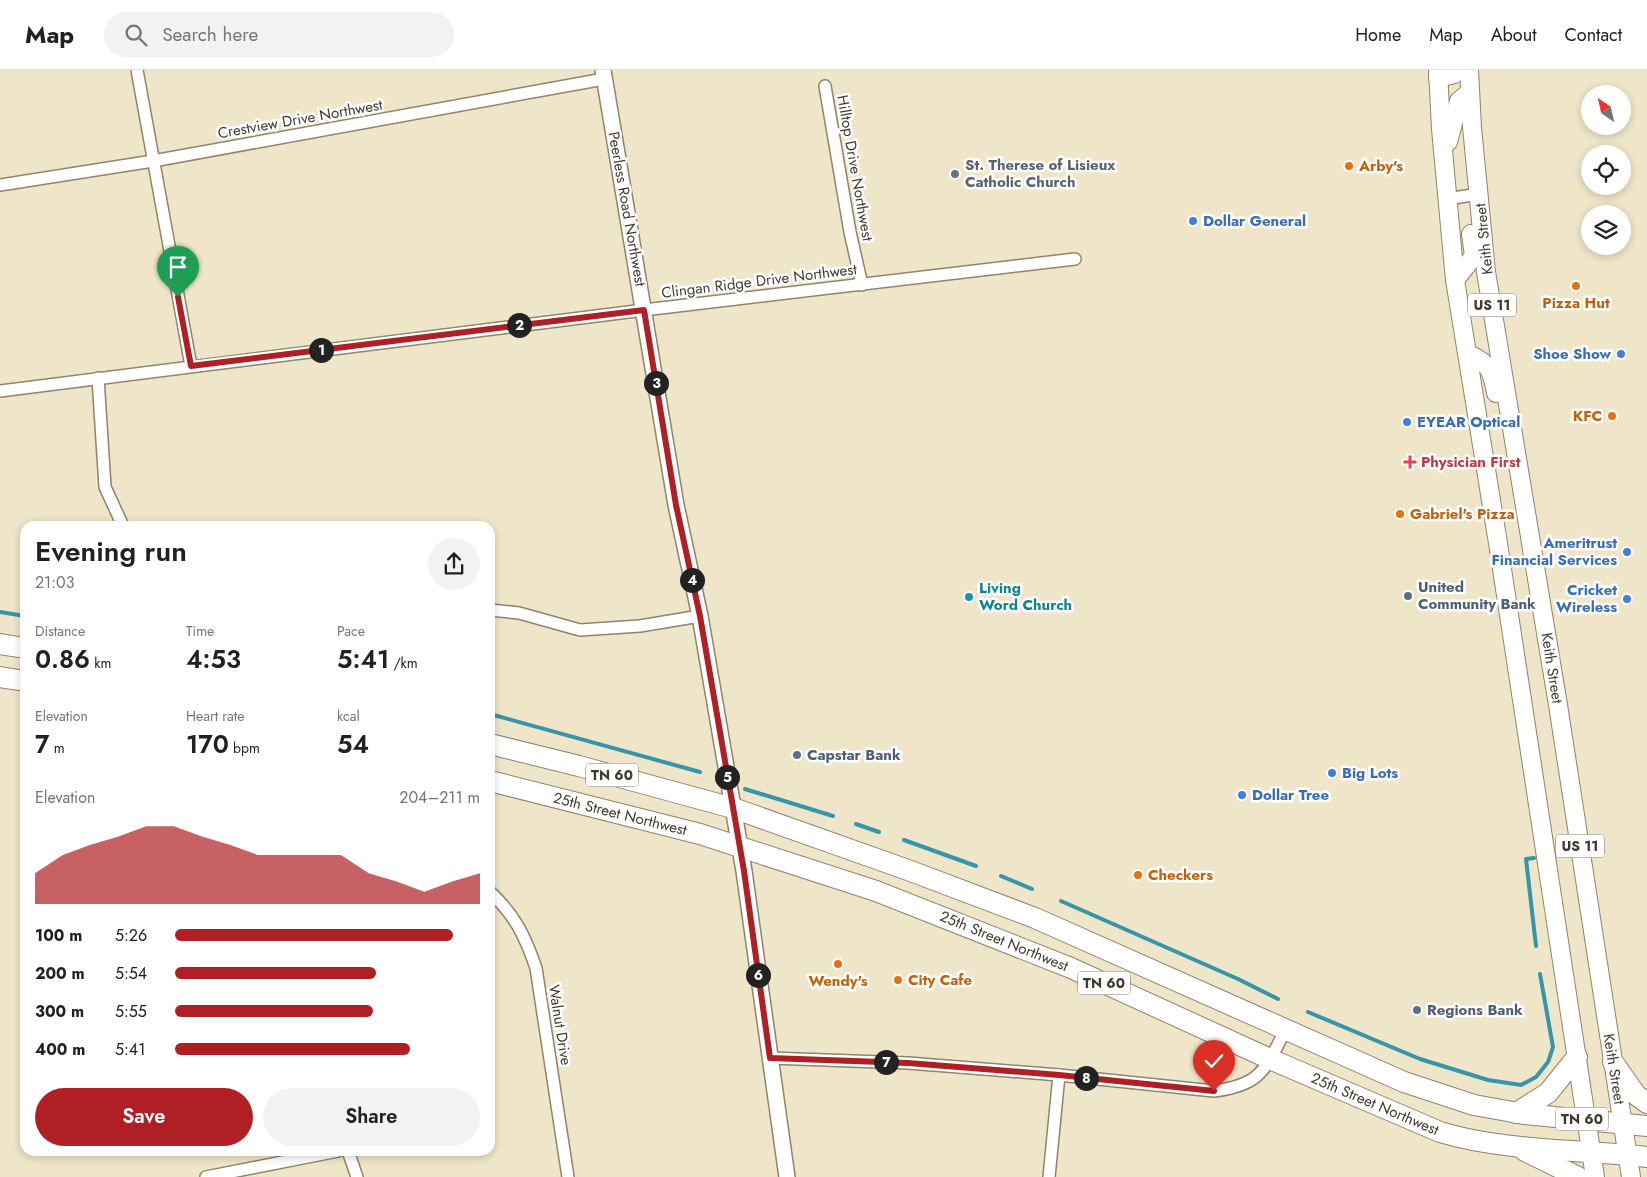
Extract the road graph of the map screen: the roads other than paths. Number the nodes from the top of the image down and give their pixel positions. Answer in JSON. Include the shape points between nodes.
{"nodes":[{"id":1,"x":137,"y":70,"type":"edge"},
{"id":2,"x":1458,"y":70,"type":"edge"},
{"id":3,"x":1469,"y":70,"type":"edge"},
{"id":4,"x":1438,"y":74,"type":"edge"},
{"id":5,"x":604,"y":75,"type":"edge"},
{"id":6,"x":825,"y":86,"type":"dead end"},
{"id":7,"x":1470,"y":92,"type":"junction"},
{"id":8,"x":153,"y":160,"type":"junction"},
{"id":9,"x":1444,"y":160,"type":"junction"},
{"id":10,"x":0,"y":185,"type":"edge"},
{"id":11,"x":1479,"y":194,"type":"junction"},
{"id":12,"x":1448,"y":199,"type":"junction"},
{"id":13,"x":1075,"y":258,"type":"dead end"},
{"id":14,"x":1455,"y":280,"type":"junction"},
{"id":15,"x":862,"y":285,"type":"junction"},
{"id":16,"x":644,"y":310,"type":"junction"},
{"id":17,"x":1468,"y":354,"type":"junction"},
{"id":18,"x":191,"y":366,"type":"junction"},
{"id":19,"x":98,"y":378,"type":"junction"},
{"id":20,"x":0,"y":391,"type":"edge"},
{"id":21,"x":1521,"y":479,"type":"junction"},
{"id":22,"x":120,"y":521,"type":"edge"},
{"id":23,"x":495,"y":611,"type":"edge"},
{"id":24,"x":700,"y":616,"type":"junction"},
{"id":25,"x":0,"y":644,"type":"edge"},
{"id":26,"x":20,"y":647,"type":"edge"},
{"id":27,"x":0,"y":677,"type":"edge"},
{"id":28,"x":20,"y":679,"type":"edge"},
{"id":29,"x":495,"y":745,"type":"edge"},
{"id":30,"x":495,"y":782,"type":"edge"},
{"id":31,"x":733,"y":808,"type":"junction"},
{"id":32,"x":740,"y":847,"type":"junction"},
{"id":33,"x":495,"y":896,"type":"edge"},
{"id":34,"x":1286,"y":1029,"type":"junction"},
{"id":35,"x":1577,"y":1057,"type":"junction"},
{"id":36,"x":770,"y":1058,"type":"junction"},
{"id":37,"x":1270,"y":1059,"type":"junction"},
{"id":38,"x":1613,"y":1062,"type":"junction"},
{"id":39,"x":1059,"y":1075,"type":"junction"},
{"id":40,"x":1647,"y":1103,"type":"edge"},
{"id":41,"x":1516,"y":1113,"type":"junction"},
{"id":42,"x":1586,"y":1119,"type":"junction"},
{"id":43,"x":1623,"y":1124,"type":"junction"},
{"id":44,"x":1647,"y":1126,"type":"edge"},
{"id":45,"x":1517,"y":1146,"type":"junction"},
{"id":46,"x":1591,"y":1151,"type":"junction"},
{"id":47,"x":313,"y":1156,"type":"edge"},
{"id":48,"x":350,"y":1156,"type":"edge"},
{"id":49,"x":1637,"y":1156,"type":"edge"},
{"id":50,"x":206,"y":1177,"type":"edge"},
{"id":51,"x":357,"y":1177,"type":"edge"},
{"id":52,"x":568,"y":1177,"type":"edge"},
{"id":53,"x":787,"y":1177,"type":"edge"},
{"id":54,"x":1050,"y":1177,"type":"edge"},
{"id":55,"x":1578,"y":1177,"type":"edge"},
{"id":56,"x":1595,"y":1177,"type":"edge"},
{"id":57,"x":1631,"y":1177,"type":"edge"}],
"edges":[{"from":1,"to":8,"type":"street"},
{"from":2,"to":4,"type":"main road","via":[[1454,74]]},
{"from":3,"to":7,"type":"main road","name":"Keith Street","number":"US 11"},
{"from":4,"to":9,"type":"main road","number":"US 11"},
{"from":5,"to":8,"type":"street","name":"Crestview Drive Northwest"},
{"from":5,"to":16,"type":"street","name":"Peerless Road Northwest"},
{"from":6,"to":15,"type":"street","name":"Hilltop Drive Northwest"},
{"from":7,"to":9,"type":"main road","via":[[1459,102]]},
{"from":7,"to":11,"type":"main road","name":"Keith Street","number":"US 11"},
{"from":8,"to":10,"type":"street","name":"Crestview Drive Northwest"},
{"from":8,"to":18,"type":"street"},
{"from":9,"to":12,"type":"main road","number":"US 11"},
{"from":11,"to":12,"type":"street"},
{"from":11,"to":14,"type":"main road","via":[[1470,216],[1474,256]]},
{"from":11,"to":21,"type":"main road","name":"Keith Street","number":"US 11","via":[[1486,272]]},
{"from":12,"to":14,"type":"main road","number":"US 11"},
{"from":13,"to":15,"type":"street","name":"Clingan Ridge Drive Northwest"},
{"from":14,"to":17,"type":"main road","number":"US 11"},
{"from":15,"to":16,"type":"street","name":"Clingan Ridge Drive Northwest"},
{"from":16,"to":18,"type":"street","name":"Clingan Ridge Drive Northwest"},
{"from":16,"to":24,"type":"street","name":"Peerless Road Northwest","via":[[676,505]]},
{"from":17,"to":21,"type":"main road","via":[[1484,360],[1493,375],[1500,414]]},
{"from":17,"to":35,"type":"main road","number":"US 11"},
{"from":18,"to":19,"type":"street","name":"Clingan Ridge Drive Northwest"},
{"from":19,"to":20,"type":"street","name":"Clingan Ridge Drive Northwest"},
{"from":19,"to":22,"type":"street","via":[[105,488]]},
{"from":21,"to":38,"type":"main road","name":"Keith Street","number":"US 11"},
{"from":23,"to":24,"type":"street","via":[[519,613],[580,630],[640,626]]},
{"from":24,"to":31,"type":"street","name":"Peerless Road Northwest"},
{"from":25,"to":26,"type":"highway"},
{"from":27,"to":28,"type":"highway"},
{"from":29,"to":31,"type":"highway","number":"TN 60"},
{"from":30,"to":32,"type":"highway","name":"25th Street Northwest","number":"TN 60"},
{"from":31,"to":32,"type":"street","name":"Peerless Road Northwest"},
{"from":31,"to":34,"type":"highway","name":"25th Street Northwest","number":"TN 60","via":[[1035,918]]},
{"from":32,"to":36,"type":"street","name":"Peerless Road Northwest"},
{"from":32,"to":37,"type":"highway","name":"25th Street Northwest","number":"TN 60","via":[[876,891],[978,930],[1080,972]]},
{"from":33,"to":52,"type":"street","name":"Walnut Drive","via":[[506,906],[524,935],[536,968]]},
{"from":34,"to":37,"type":"street"},
{"from":34,"to":41,"type":"highway","name":"25th Street Northwest","number":"TN 60","via":[[1404,1082],[1474,1105]]},
{"from":35,"to":41,"type":"highway","via":[[1548,1093]]},
{"from":35,"to":42,"type":"main road","number":"US 11"},
{"from":36,"to":39,"type":"street","via":[[908,1063]]},
{"from":36,"to":53,"type":"street","name":"Peerless Road Northwest"},
{"from":37,"to":39,"type":"street","via":[[1256,1079],[1233,1089],[1214,1091]]},
{"from":37,"to":45,"type":"highway","name":"25th Street Northwest","number":"TN 60","via":[[1440,1132]]},
{"from":38,"to":40,"type":"highway","via":[[1630,1088]]},
{"from":38,"to":43,"type":"main road","name":"Keith Street","number":"US 11"},
{"from":39,"to":54,"type":"street"},
{"from":41,"to":42,"type":"highway","name":"25th Street Northwest","number":"TN 60"},
{"from":42,"to":43,"type":"highway","name":"25th Street Northwest","number":"TN 60"},
{"from":42,"to":46,"type":"main road","number":"US 11"},
{"from":43,"to":44,"type":"highway","name":"25th Street Northwest","number":"TN 60"},
{"from":43,"to":49,"type":"main road","name":"Keith Street","number":"US 11"},
{"from":45,"to":46,"type":"highway","name":"25th Street Northwest","number":"TN 60"},
{"from":45,"to":55,"type":"highway"},
{"from":46,"to":49,"type":"highway","name":"25th Street Northwest","number":"TN 60"},
{"from":46,"to":56,"type":"main road","number":"US 11"},
{"from":47,"to":50,"type":"street"},
{"from":48,"to":51,"type":"street"},
{"from":49,"to":57,"type":"main road","name":"Keith Street","number":"US 11"}]}
